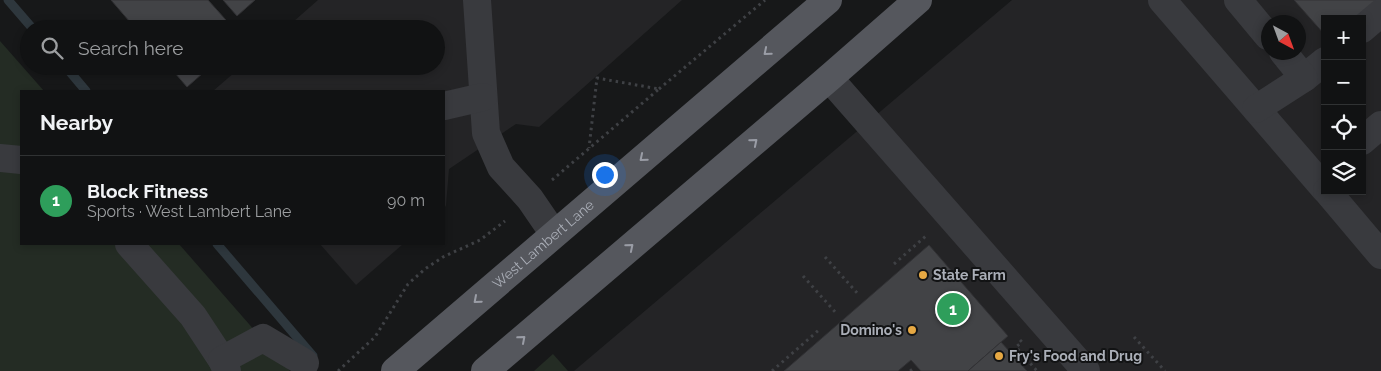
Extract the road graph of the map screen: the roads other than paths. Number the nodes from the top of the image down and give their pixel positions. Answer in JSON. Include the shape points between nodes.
{"nodes":[{"id":1,"x":477,"y":0,"type":"edge"},
{"id":2,"x":828,"y":0,"type":"edge"},
{"id":3,"x":918,"y":0,"type":"edge"},
{"id":4,"x":1162,"y":0,"type":"edge"},
{"id":5,"x":1238,"y":0,"type":"edge"},
{"id":6,"x":1381,"y":13,"type":"edge"},
{"id":7,"x":1366,"y":26,"type":"edge"},
{"id":8,"x":1261,"y":28,"type":"edge"},
{"id":9,"x":1289,"y":60,"type":"edge"},
{"id":10,"x":1321,"y":64,"type":"edge"},
{"id":11,"x":829,"y":78,"type":"junction"},
{"id":12,"x":1304,"y":78,"type":"junction"},
{"id":13,"x":483,"y":97,"type":"junction"},
{"id":14,"x":445,"y":106,"type":"edge"},
{"id":15,"x":1256,"y":109,"type":"junction"},
{"id":16,"x":1381,"y":125,"type":"edge"},
{"id":17,"x":1366,"y":138,"type":"edge"},
{"id":18,"x":0,"y":158,"type":"edge"},
{"id":19,"x":20,"y":160,"type":"edge"},
{"id":20,"x":1321,"y":181,"type":"edge"},
{"id":21,"x":1333,"y":195,"type":"edge"},
{"id":22,"x":554,"y":234,"type":"junction"},
{"id":23,"x":130,"y":245,"type":"edge"},
{"id":24,"x":1381,"y":255,"type":"edge"},
{"id":25,"x":306,"y":363,"type":"dead end"},
{"id":26,"x":225,"y":366,"type":"edge"},
{"id":27,"x":395,"y":371,"type":"edge"},
{"id":28,"x":485,"y":371,"type":"edge"},
{"id":29,"x":1086,"y":371,"type":"edge"}],
"edges":[{"from":1,"to":13,"type":"lane"},
{"from":2,"to":22,"type":"main road","name":"West Lambert Lane","one_way":true},
{"from":3,"to":11,"type":"main road"},
{"from":4,"to":15,"type":"lane"},
{"from":5,"to":8,"type":"lane"},
{"from":6,"to":7,"type":"lane"},
{"from":9,"to":12,"type":"lane"},
{"from":10,"to":12,"type":"lane"},
{"from":28,"to":11,"type":"main road","one_way":true},
{"from":11,"to":29,"type":"lane"},
{"from":12,"to":15,"type":"lane"},
{"from":13,"to":14,"type":"lane"},
{"from":13,"to":22,"type":"lane","via":[[486,133],[500,167],[530,199]]},
{"from":15,"to":20,"type":"lane"},
{"from":16,"to":17,"type":"lane"},
{"from":18,"to":19,"type":"lane"},
{"from":21,"to":24,"type":"lane"},
{"from":22,"to":27,"type":"main road","name":"West Lambert Lane","one_way":true},
{"from":23,"to":26,"type":"lane","via":[[193,316]]},
{"from":25,"to":26,"type":"lane","via":[[263,338]]}]}
